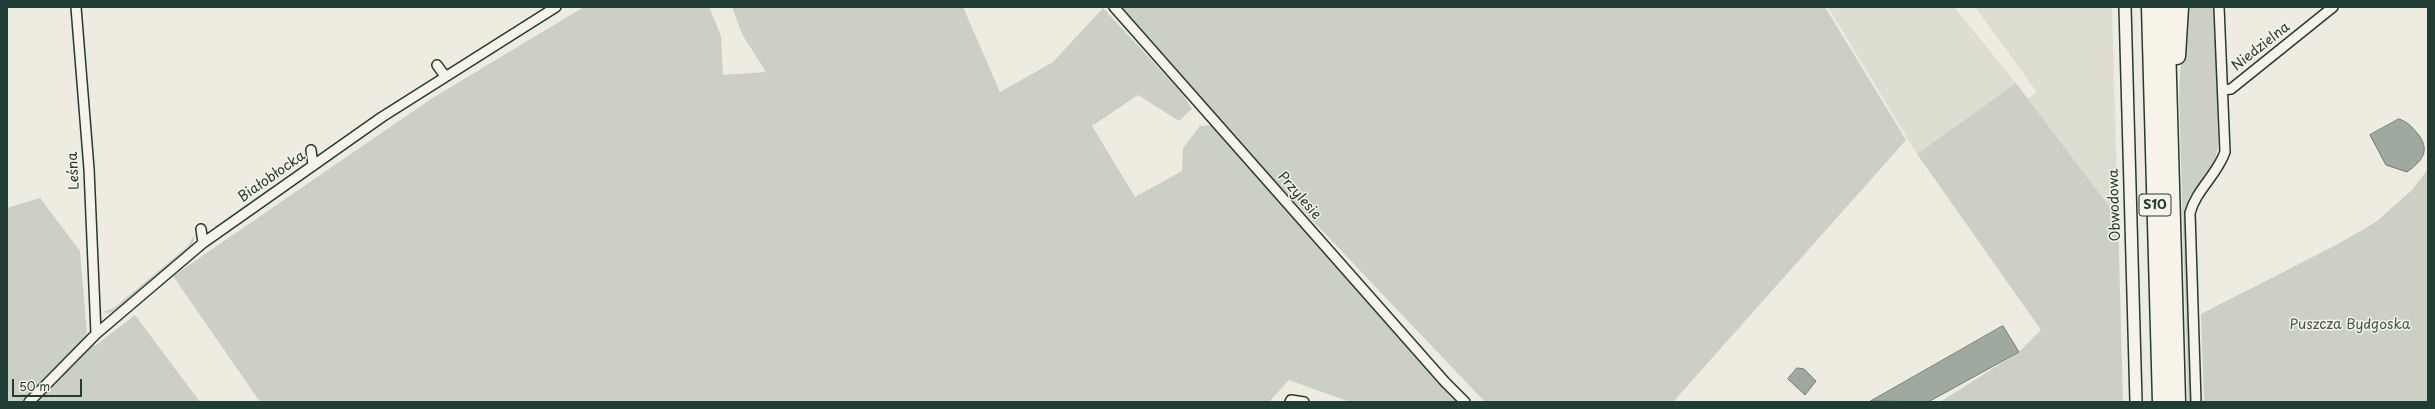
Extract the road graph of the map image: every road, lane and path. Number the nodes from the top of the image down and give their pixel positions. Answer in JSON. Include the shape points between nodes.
{"nodes":[{"id":1,"x":76,"y":7,"type":"edge"},
{"id":2,"x":556,"y":7,"type":"edge"},
{"id":3,"x":1114,"y":7,"type":"edge"},
{"id":4,"x":2125,"y":7,"type":"edge"},
{"id":5,"x":2150,"y":7,"type":"edge"},
{"id":6,"x":2166,"y":7,"type":"edge"},
{"id":7,"x":2180,"y":7,"type":"edge"},
{"id":8,"x":2219,"y":7,"type":"edge"},
{"id":9,"x":2333,"y":7,"type":"edge"},
{"id":10,"x":437,"y":65,"type":"dead end"},
{"id":11,"x":445,"y":76,"type":"junction"},
{"id":12,"x":2223,"y":90,"type":"junction"},
{"id":13,"x":2170,"y":115,"type":"junction"},
{"id":14,"x":311,"y":150,"type":"dead end"},
{"id":15,"x":313,"y":165,"type":"junction"},
{"id":16,"x":201,"y":229,"type":"dead end"},
{"id":17,"x":203,"y":243,"type":"junction"},
{"id":18,"x":96,"y":334,"type":"junction"},
{"id":19,"x":29,"y":402,"type":"edge"},
{"id":20,"x":1290,"y":402,"type":"edge"},
{"id":21,"x":1304,"y":402,"type":"edge"},
{"id":22,"x":1465,"y":402,"type":"edge"},
{"id":23,"x":2136,"y":402,"type":"edge"},
{"id":24,"x":2161,"y":402,"type":"edge"},
{"id":25,"x":2177,"y":402,"type":"edge"},
{"id":26,"x":2196,"y":402,"type":"edge"}],
"edges":[{"from":1,"to":18,"type":"street","name":"Leśna","via":[[89,169]]},
{"from":2,"to":11,"type":"street","name":"Białobłocka"},
{"from":3,"to":22,"type":"street","name":"Przylesie","via":[[1440,377]]},
{"from":4,"to":23,"type":"street","name":"Obwodowa"},
{"from":5,"to":24,"type":"highway","number":"S10"},
{"from":6,"to":13,"type":"highway","number":"S10"},
{"from":7,"to":13,"type":"highway"},
{"from":8,"to":12,"type":"street"},
{"from":9,"to":12,"type":"street","name":"Niedzielna","via":[[2231,89]]},
{"from":10,"to":11,"type":"street"},
{"from":11,"to":15,"type":"street","name":"Białobłocka"},
{"from":12,"to":26,"type":"street","via":[[2225,152],[2218,169],[2193,200],[2190,213]]},
{"from":13,"to":25,"type":"highway","number":"S10"},
{"from":14,"to":15,"type":"street"},
{"from":15,"to":17,"type":"street","name":"Białobłocka"},
{"from":16,"to":17,"type":"street"},
{"from":17,"to":18,"type":"street","name":"Białobłocka"},
{"from":18,"to":19,"type":"street","name":"Białobłocka"},
{"from":20,"to":21,"type":"street"}]}
